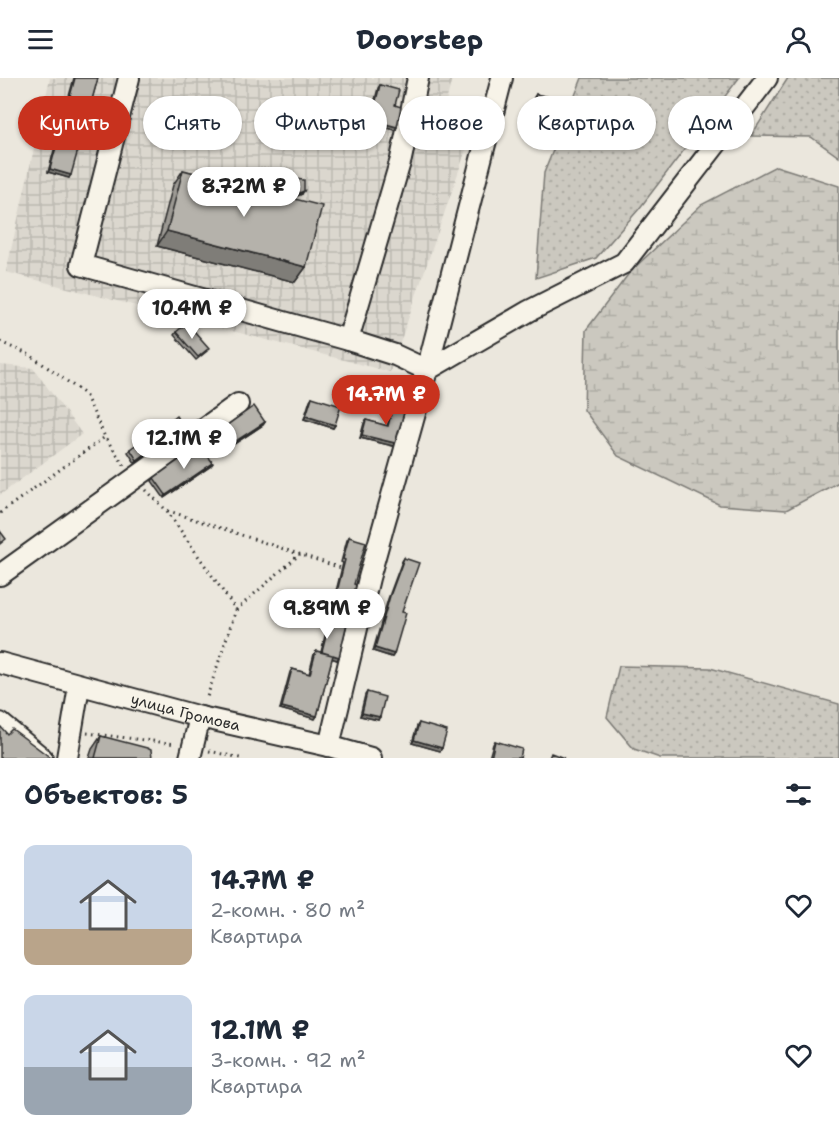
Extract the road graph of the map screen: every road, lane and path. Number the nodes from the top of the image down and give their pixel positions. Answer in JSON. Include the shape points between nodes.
{"nodes":[{"id":1,"x":129,"y":78,"type":"edge"},
{"id":2,"x":418,"y":78,"type":"edge"},
{"id":3,"x":502,"y":78,"type":"edge"},
{"id":4,"x":767,"y":78,"type":"edge"},
{"id":5,"x":348,"y":340,"type":"junction"},
{"id":6,"x":0,"y":342,"type":"edge"},
{"id":7,"x":427,"y":370,"type":"junction"},
{"id":8,"x":238,"y":404,"type":"dead end"},
{"id":9,"x":105,"y":436,"type":"junction"},
{"id":10,"x":133,"y":478,"type":"junction"},
{"id":11,"x":166,"y":510,"type":"junction"},
{"id":12,"x":0,"y":513,"type":"edge"},
{"id":13,"x":300,"y":554,"type":"junction"},
{"id":14,"x":0,"y":575,"type":"edge"},
{"id":15,"x":369,"y":578,"type":"junction"},
{"id":16,"x":236,"y":610,"type":"junction"},
{"id":17,"x":0,"y":663,"type":"edge"},
{"id":18,"x":79,"y":686,"type":"junction"},
{"id":19,"x":200,"y":717,"type":"junction"},
{"id":20,"x":0,"y":723,"type":"edge"},
{"id":21,"x":71,"y":731,"type":"junction"},
{"id":22,"x":329,"y":746,"type":"junction"},
{"id":23,"x":192,"y":752,"type":"edge"},
{"id":24,"x":42,"y":758,"type":"edge"},
{"id":25,"x":67,"y":758,"type":"edge"},
{"id":26,"x":240,"y":758,"type":"edge"},
{"id":27,"x":371,"y":758,"type":"edge"}],
"edges":[{"from":1,"to":5,"type":"street","via":[[81,266]]},
{"from":2,"to":5,"type":"street","via":[[401,159]]},
{"from":3,"to":7,"type":"street"},
{"from":4,"to":7,"type":"street","via":[[624,263],[529,311]]},
{"from":5,"to":7,"type":"street"},
{"from":6,"to":9,"type":"path","via":[[30,355],[85,394]]},
{"from":7,"to":15,"type":"street"},
{"from":8,"to":10,"type":"street"},
{"from":9,"to":10,"type":"path"},
{"from":9,"to":12,"type":"path"},
{"from":10,"to":11,"type":"path"},
{"from":10,"to":14,"type":"street"},
{"from":11,"to":13,"type":"path"},
{"from":11,"to":16,"type":"path"},
{"from":13,"to":15,"type":"path"},
{"from":13,"to":16,"type":"path"},
{"from":15,"to":22,"type":"street"},
{"from":16,"to":19,"type":"path"},
{"from":17,"to":18,"type":"street","name":"улица Громова"},
{"from":18,"to":19,"type":"street","name":"улица Громова"},
{"from":18,"to":21,"type":"street"},
{"from":19,"to":22,"type":"street","name":"улица Громова"},
{"from":19,"to":23,"type":"street"},
{"from":20,"to":24,"type":"street"},
{"from":21,"to":23,"type":"path"},
{"from":21,"to":25,"type":"street"},
{"from":22,"to":27,"type":"street","name":"улица Громова"},
{"from":23,"to":26,"type":"path"}]}
